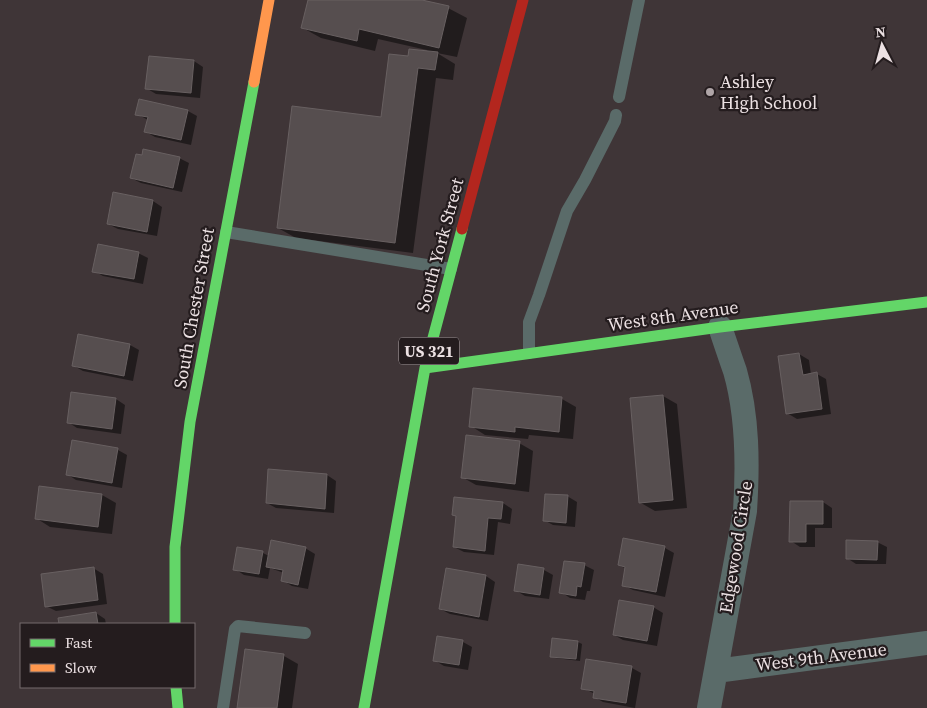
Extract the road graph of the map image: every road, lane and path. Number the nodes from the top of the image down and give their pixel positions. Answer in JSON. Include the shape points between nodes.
{"nodes":[{"id":1,"x":269,"y":0,"type":"edge"},
{"id":2,"x":523,"y":0,"type":"edge"},
{"id":3,"x":639,"y":0,"type":"edge"},
{"id":4,"x":619,"y":97,"type":"dead end"},
{"id":5,"x":616,"y":115,"type":"dead end"},
{"id":6,"x":226,"y":232,"type":"junction"},
{"id":7,"x":451,"y":269,"type":"junction"},
{"id":8,"x":927,"y":302,"type":"edge"},
{"id":9,"x":720,"y":327,"type":"junction"},
{"id":10,"x":530,"y":353,"type":"junction"},
{"id":11,"x":425,"y":368,"type":"junction"},
{"id":12,"x":174,"y":623,"type":"edge"},
{"id":13,"x":305,"y":633,"type":"dead end"},
{"id":14,"x":927,"y":643,"type":"edge"},
{"id":15,"x":716,"y":670,"type":"junction"},
{"id":16,"x":176,"y":688,"type":"edge"},
{"id":17,"x":178,"y":708,"type":"edge"},
{"id":18,"x":223,"y":708,"type":"edge"},
{"id":19,"x":364,"y":708,"type":"edge"},
{"id":20,"x":709,"y":708,"type":"edge"}],
"edges":[{"from":1,"to":6,"type":"main road","name":"South Chester Street"},
{"from":2,"to":7,"type":"main road","name":"South York Street","number":"US 321"},
{"from":3,"to":4,"type":"lane"},
{"from":5,"to":10,"type":"lane","via":[[567,212],[528,322]]},
{"from":6,"to":7,"type":"lane"},
{"from":6,"to":12,"type":"main road","name":"South Chester Street","via":[[190,422],[175,547]]},
{"from":7,"to":11,"type":"main road","name":"South York Street","number":"US 321"},
{"from":8,"to":9,"type":"main road","name":"West 8th Avenue"},
{"from":9,"to":10,"type":"main road","name":"West 8th Avenue"},
{"from":9,"to":15,"type":"street","name":"Edgewood Circle","via":[[735,373],[742,411],[747,481],[745,511]]},
{"from":10,"to":11,"type":"main road","name":"West 8th Avenue"},
{"from":11,"to":19,"type":"main road","name":"South York Street","number":"US 321"},
{"from":13,"to":18,"type":"lane","via":[[238,626]]},
{"from":14,"to":15,"type":"street","name":"West 9th Avenue"},
{"from":15,"to":20,"type":"street","name":"Edgewood Circle"},
{"from":16,"to":17,"type":"main road"}]}
